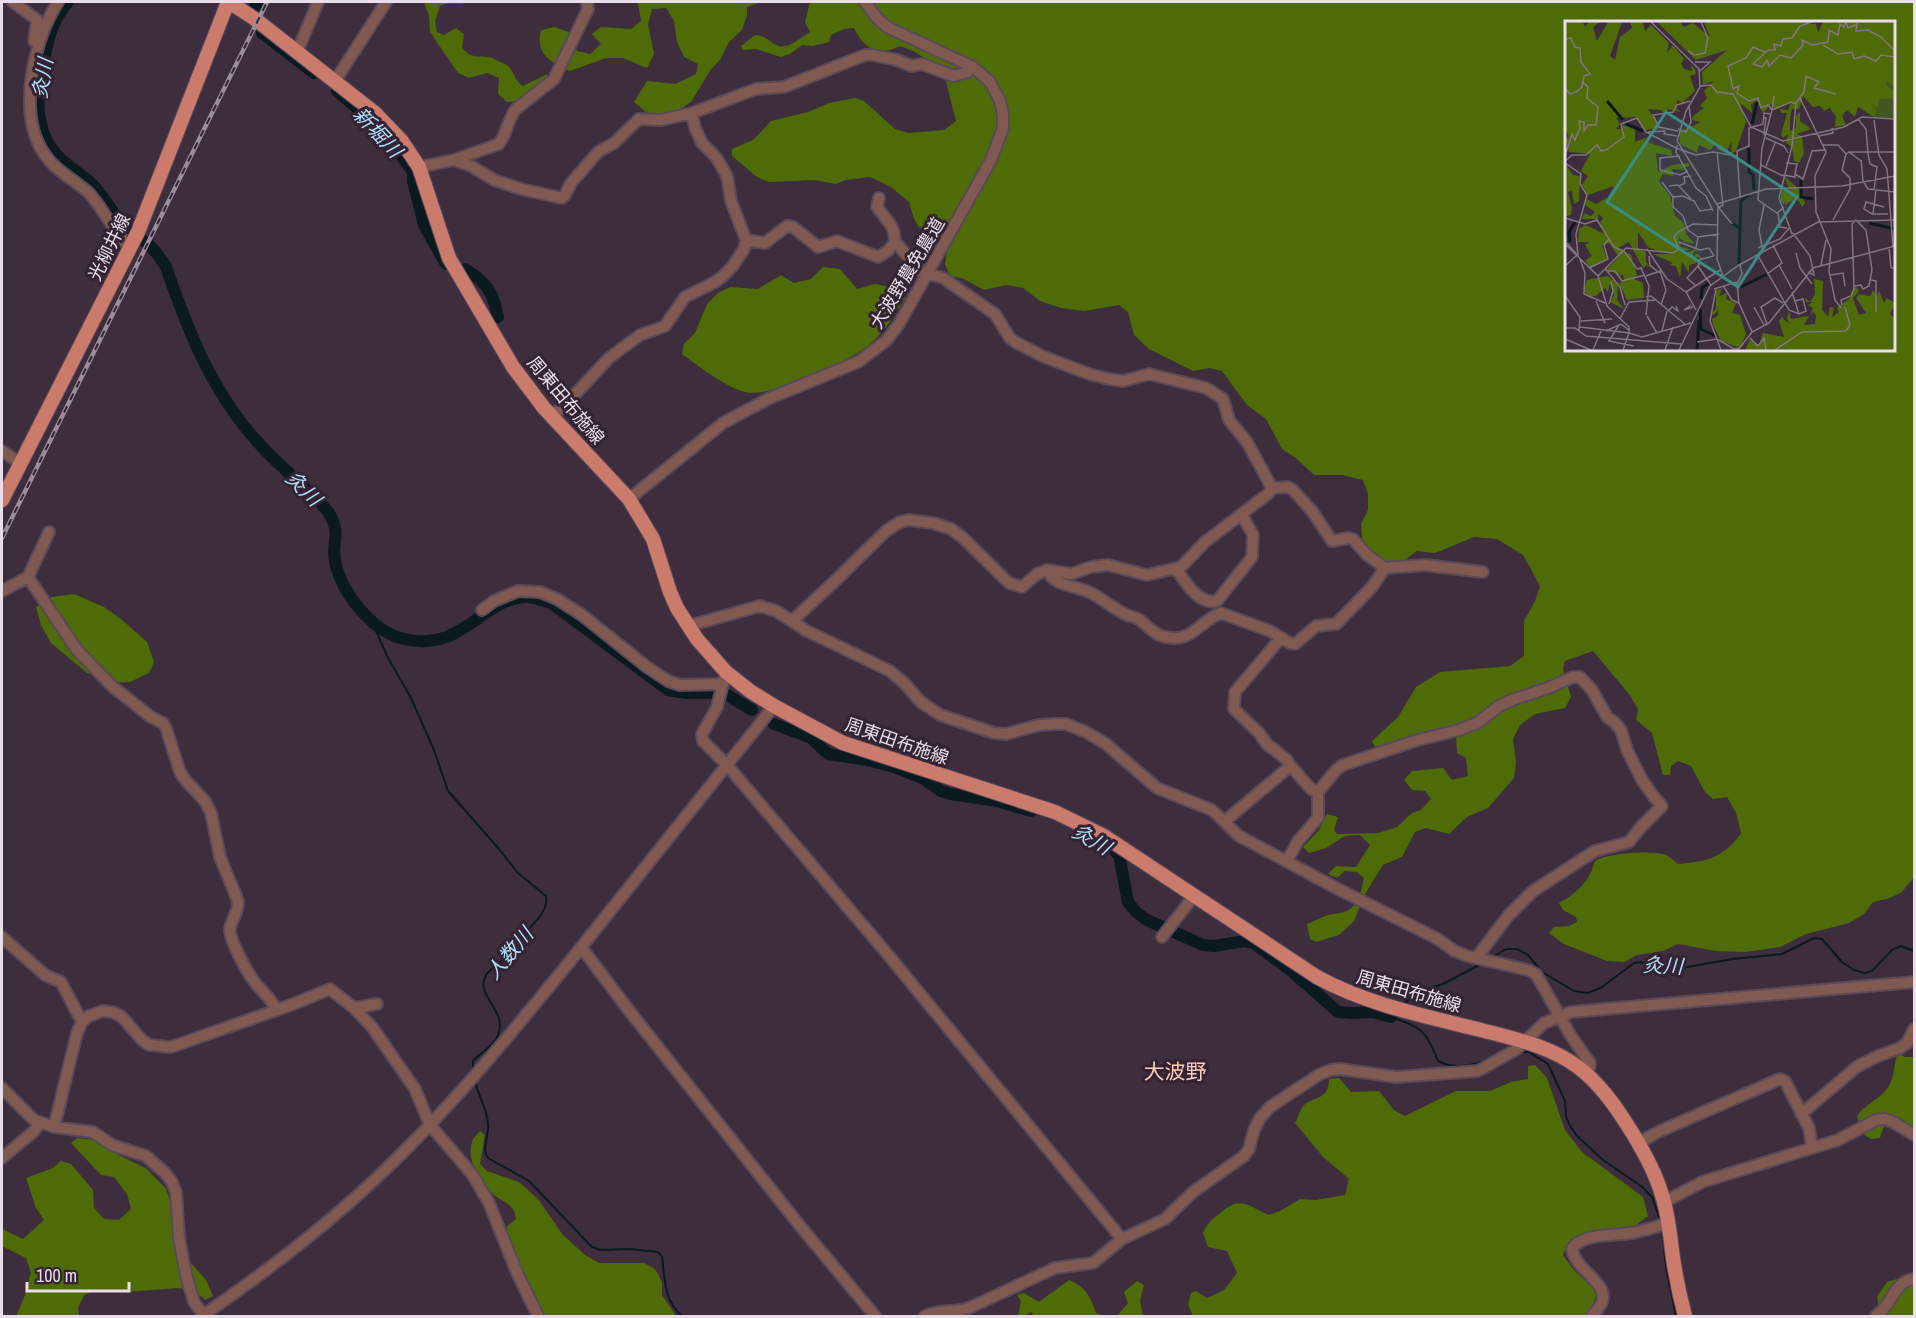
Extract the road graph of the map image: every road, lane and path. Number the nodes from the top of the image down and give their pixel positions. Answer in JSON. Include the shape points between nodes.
{"nodes":[{"id":1,"x":13,"y":2,"type":"edge"},
{"id":2,"x":58,"y":2,"type":"edge"},
{"id":3,"x":228,"y":2,"type":"edge"},
{"id":4,"x":318,"y":2,"type":"edge"},
{"id":5,"x":386,"y":2,"type":"edge"},
{"id":6,"x":587,"y":2,"type":"edge"},
{"id":7,"x":865,"y":2,"type":"edge"},
{"id":8,"x":297,"y":52,"type":"junction"},
{"id":9,"x":972,"y":67,"type":"junction"},
{"id":10,"x":33,"y":71,"type":"junction"},
{"id":11,"x":335,"y":81,"type":"junction"},
{"id":12,"x":692,"y":113,"type":"junction"},
{"id":13,"x":454,"y":160,"type":"junction"},
{"id":14,"x":419,"y":167,"type":"junction"},
{"id":15,"x":879,"y":198,"type":"dead end"},
{"id":16,"x":134,"y":240,"type":"junction"},
{"id":17,"x":746,"y":240,"type":"junction"},
{"id":18,"x":894,"y":243,"type":"junction"},
{"id":19,"x":927,"y":273,"type":"junction"},
{"id":20,"x":551,"y":416,"type":"junction"},
{"id":21,"x":2,"y":451,"type":"edge"},
{"id":22,"x":20,"y":463,"type":"junction"},
{"id":23,"x":1272,"y":488,"type":"junction"},
{"id":24,"x":629,"y":499,"type":"junction"},
{"id":25,"x":2,"y":500,"type":"edge"},
{"id":26,"x":1242,"y":515,"type":"junction"},
{"id":27,"x":49,"y":532,"type":"dead end"},
{"id":28,"x":1385,"y":568,"type":"junction"},
{"id":29,"x":1176,"y":569,"type":"junction"},
{"id":30,"x":1047,"y":570,"type":"junction"},
{"id":31,"x":1483,"y":572,"type":"dead end"},
{"id":32,"x":28,"y":577,"type":"junction"},
{"id":33,"x":2,"y":591,"type":"edge"},
{"id":34,"x":482,"y":610,"type":"dead end"},
{"id":35,"x":792,"y":621,"type":"junction"},
{"id":36,"x":688,"y":626,"type":"junction"},
{"id":37,"x":1281,"y":638,"type":"junction"},
{"id":38,"x":723,"y":681,"type":"junction"},
{"id":39,"x":774,"y":706,"type":"junction"},
{"id":40,"x":1289,"y":764,"type":"junction"},
{"id":41,"x":727,"y":765,"type":"junction"},
{"id":42,"x":1318,"y":792,"type":"junction"},
{"id":43,"x":1225,"y":821,"type":"junction"},
{"id":44,"x":1287,"y":861,"type":"junction"},
{"id":45,"x":1194,"y":896,"type":"junction"},
{"id":46,"x":1163,"y":936,"type":"dead end"},
{"id":47,"x":2,"y":937,"type":"edge"},
{"id":48,"x":581,"y":947,"type":"junction"},
{"id":49,"x":1482,"y":959,"type":"junction"},
{"id":50,"x":1914,"y":981,"type":"edge"},
{"id":51,"x":378,"y":1004,"type":"dead end"},
{"id":52,"x":354,"y":1008,"type":"junction"},
{"id":53,"x":276,"y":1010,"type":"junction"},
{"id":54,"x":1559,"y":1015,"type":"junction"},
{"id":55,"x":82,"y":1022,"type":"junction"},
{"id":56,"x":1914,"y":1029,"type":"edge"},
{"id":57,"x":1526,"y":1041,"type":"junction"},
{"id":58,"x":1588,"y":1075,"type":"junction"},
{"id":59,"x":2,"y":1088,"type":"edge"},
{"id":60,"x":1802,"y":1114,"type":"junction"},
{"id":61,"x":40,"y":1123,"type":"junction"},
{"id":62,"x":430,"y":1125,"type":"junction"},
{"id":63,"x":54,"y":1127,"type":"junction"},
{"id":64,"x":1914,"y":1135,"type":"edge"},
{"id":65,"x":1638,"y":1143,"type":"junction"},
{"id":66,"x":1812,"y":1147,"type":"junction"},
{"id":67,"x":2,"y":1158,"type":"edge"},
{"id":68,"x":1664,"y":1202,"type":"junction"},
{"id":69,"x":1664,"y":1224,"type":"junction"},
{"id":70,"x":1122,"y":1239,"type":"junction"},
{"id":71,"x":1914,"y":1279,"type":"edge"},
{"id":72,"x":203,"y":1316,"type":"edge"},
{"id":73,"x":538,"y":1317,"type":"edge"},
{"id":74,"x":875,"y":1317,"type":"edge"},
{"id":75,"x":925,"y":1317,"type":"edge"},
{"id":76,"x":1592,"y":1317,"type":"edge"},
{"id":77,"x":1685,"y":1317,"type":"edge"},
{"id":78,"x":1876,"y":1317,"type":"edge"}],
"edges":[{"from":1,"to":10,"type":"street","via":[[37,20]]},
{"from":2,"to":10,"type":"street","via":[[46,22]]},
{"from":3,"to":8,"type":"main road","name":"周東田布施線"},
{"from":3,"to":16,"type":"main road","name":"光柳井線"},
{"from":4,"to":8,"type":"street"},
{"from":5,"to":11,"type":"street"},
{"from":6,"to":13,"type":"street","via":[[588,9],[554,79],[516,109],[499,144]]},
{"from":7,"to":9,"type":"street","name":"大波野農免農道","via":[[887,27]]},
{"from":8,"to":11,"type":"main road","name":"周東田布施線"},
{"from":9,"to":12,"type":"street","via":[[953,76],[922,64],[911,66],[865,56],[784,87],[756,89]]},
{"from":9,"to":19,"type":"street","name":"大波野農免農道","via":[[996,92],[1003,128],[991,160]]},
{"from":10,"to":16,"type":"street","via":[[31,108],[43,152],[87,192],[122,240]]},
{"from":11,"to":14,"type":"main road","name":"周東田布施線","via":[[391,128]]},
{"from":12,"to":13,"type":"street","via":[[661,120],[639,119],[614,143],[598,152],[562,198],[494,180]]},
{"from":12,"to":17,"type":"street","via":[[702,143],[727,176],[731,201]]},
{"from":13,"to":14,"type":"street"},
{"from":14,"to":20,"type":"main road","name":"周東田布施線","via":[[449,258],[513,367]]},
{"from":15,"to":18,"type":"street","via":[[877,207],[894,228]]},
{"from":16,"to":22,"type":"main road","name":"光柳井線"},
{"from":17,"to":18,"type":"street","via":[[765,243],[787,226],[818,247],[837,241],[878,257]]},
{"from":17,"to":20,"type":"street","via":[[739,257],[723,276],[685,297],[665,326],[640,335],[609,358]]},
{"from":18,"to":19,"type":"street","via":[[920,271]]},
{"from":19,"to":23,"type":"street","via":[[943,278],[995,314],[1011,338],[1050,360],[1109,379],[1123,381],[1149,374],[1219,395],[1229,420],[1247,442]]},
{"from":19,"to":24,"type":"street","name":"大波野農免農道","via":[[899,324],[873,352],[843,370],[739,413]]},
{"from":20,"to":24,"type":"main road","name":"周東田布施線"},
{"from":21,"to":22,"type":"street"},
{"from":22,"to":25,"type":"main road","name":"光柳井線"},
{"from":23,"to":26,"type":"street"},
{"from":23,"to":28,"type":"street","via":[[1293,490],[1329,538],[1353,539]]},
{"from":24,"to":36,"type":"main road","name":"周東田布施線","via":[[653,539],[670,592]]},
{"from":26,"to":29,"type":"street","via":[[1204,542]]},
{"from":26,"to":29,"type":"street","via":[[1253,535],[1252,557],[1218,601],[1200,599]]},
{"from":27,"to":32,"type":"street"},
{"from":28,"to":31,"type":"street","via":[[1425,565]]},
{"from":28,"to":37,"type":"street","via":[[1336,624],[1316,626],[1295,644]]},
{"from":29,"to":30,"type":"street","via":[[1147,575],[1108,565],[1071,574]]},
{"from":30,"to":35,"type":"street","via":[[1016,587],[951,529],[918,520],[900,522],[877,538]]},
{"from":30,"to":37,"type":"street","via":[[1061,584],[1092,593],[1163,636],[1185,636],[1221,613]]},
{"from":32,"to":33,"type":"street"},
{"from":32,"to":53,"type":"street","via":[[77,650],[113,687],[166,728],[180,772],[211,813],[220,857],[238,901],[230,932],[233,942],[254,981]]},
{"from":34,"to":38,"type":"street","via":[[518,591],[540,592],[576,611],[668,681],[680,686]]},
{"from":35,"to":36,"type":"street","via":[[776,610],[755,606]]},
{"from":35,"to":43,"type":"street","via":[[890,671],[940,716],[994,734],[1066,724],[1106,744],[1157,788],[1212,810]]},
{"from":36,"to":38,"type":"main road","name":"周東田布施線"},
{"from":37,"to":40,"type":"street","via":[[1235,692],[1234,709]]},
{"from":38,"to":39,"type":"main road","name":"周東田布施線"},
{"from":38,"to":41,"type":"street","via":[[701,738]]},
{"from":39,"to":41,"type":"street"},
{"from":39,"to":45,"type":"main road","name":"周東田布施線","via":[[843,743],[1070,818]]},
{"from":40,"to":42,"type":"street"},
{"from":40,"to":43,"type":"street"},
{"from":41,"to":48,"type":"street"},
{"from":41,"to":70,"type":"street"},
{"from":42,"to":44,"type":"street","via":[[1318,818]]},
{"from":42,"to":49,"type":"street","via":[[1343,765],[1459,730],[1512,700],[1580,677],[1607,717],[1621,730],[1642,780],[1662,806],[1629,842],[1596,850],[1533,891],[1508,916]]},
{"from":43,"to":44,"type":"street","via":[[1239,836]]},
{"from":44,"to":49,"type":"street","via":[[1455,951]]},
{"from":45,"to":46,"type":"street"},
{"from":45,"to":57,"type":"main road","name":"周東田布施線","via":[[1347,993]]},
{"from":47,"to":55,"type":"street","via":[[45,975],[60,982]]},
{"from":48,"to":62,"type":"street"},
{"from":48,"to":74,"type":"street"},
{"from":49,"to":54,"type":"street","via":[[1536,974]]},
{"from":50,"to":54,"type":"street"},
{"from":51,"to":52,"type":"street"},
{"from":52,"to":53,"type":"street","via":[[330,989]]},
{"from":52,"to":62,"type":"street","via":[[415,1089]]},
{"from":53,"to":55,"type":"street","via":[[171,1047],[149,1045],[121,1016],[112,1012],[96,1013]]},
{"from":54,"to":57,"type":"street"},
{"from":54,"to":58,"type":"street","via":[[1590,1063]]},
{"from":55,"to":63,"type":"street"},
{"from":56,"to":60,"type":"street","via":[[1907,1043],[1858,1066]]},
{"from":57,"to":58,"type":"main road","name":"周東田布施線","via":[[1559,1055]]},
{"from":57,"to":70,"type":"street","via":[[1478,1071],[1396,1077],[1340,1069],[1320,1074],[1270,1107],[1257,1124],[1244,1156],[1193,1192],[1165,1219]]},
{"from":58,"to":65,"type":"main road","name":"周東田布施線"},
{"from":59,"to":61,"type":"street"},
{"from":60,"to":65,"type":"street","via":[[1785,1081],[1780,1079]]},
{"from":60,"to":66,"type":"street"},
{"from":61,"to":63,"type":"street"},
{"from":61,"to":67,"type":"street"},
{"from":62,"to":72,"type":"street","via":[[322,1226]]},
{"from":62,"to":73,"type":"street","via":[[461,1159],[489,1203]]},
{"from":63,"to":72,"type":"street","via":[[93,1132],[112,1145],[146,1156],[172,1182],[182,1258],[194,1302]]},
{"from":64,"to":66,"type":"street","via":[[1884,1119]]},
{"from":65,"to":68,"type":"main road","name":"周東田布施線"},
{"from":66,"to":68,"type":"street","via":[[1702,1182]]},
{"from":68,"to":69,"type":"main road","name":"周東田布施線"},
{"from":69,"to":76,"type":"street","via":[[1575,1243],[1572,1255],[1603,1296]]},
{"from":69,"to":77,"type":"main road","name":"周東田布施線"},
{"from":70,"to":75,"type":"street","via":[[1093,1263],[1055,1268],[969,1308],[935,1311]]},
{"from":71,"to":78,"type":"street","via":[[1894,1290]]}]}
